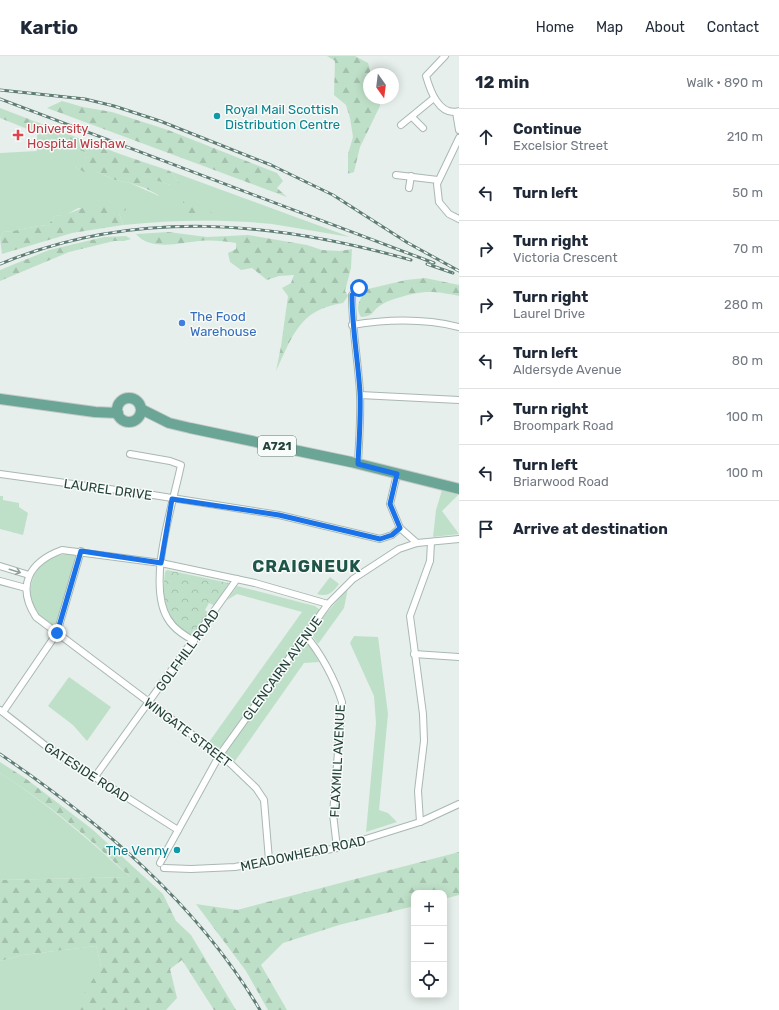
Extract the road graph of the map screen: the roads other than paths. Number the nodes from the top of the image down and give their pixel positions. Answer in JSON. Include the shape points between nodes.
{"nodes":[{"id":1,"x":445,"y":56,"type":"edge"},
{"id":2,"x":434,"y":98,"type":"junction"},
{"id":3,"x":457,"y":112,"type":"edge"},
{"id":4,"x":412,"y":118,"type":"junction"},
{"id":5,"x":401,"y":125,"type":"dead end"},
{"id":6,"x":424,"y":128,"type":"dead end"},
{"id":7,"x":459,"y":130,"type":"edge"},
{"id":8,"x":459,"y":138,"type":"edge"},
{"id":9,"x":396,"y":175,"type":"dead end"},
{"id":10,"x":411,"y":176,"type":"junction"},
{"id":11,"x":438,"y":180,"type":"junction"},
{"id":12,"x":409,"y":188,"type":"dead end"},
{"id":13,"x":459,"y":219,"type":"edge"},
{"id":14,"x":359,"y":288,"type":"dead end"},
{"id":15,"x":352,"y":325,"type":"junction"},
{"id":16,"x":459,"y":327,"type":"edge"},
{"id":17,"x":360,"y":395,"type":"junction"},
{"id":18,"x":0,"y":400,"type":"edge"},
{"id":19,"x":459,"y":400,"type":"edge"},
{"id":20,"x":118,"y":410,"type":"junction"},
{"id":21,"x":141,"y":412,"type":"junction"},
{"id":22,"x":130,"y":454,"type":"dead end"},
{"id":23,"x":358,"y":464,"type":"junction"},
{"id":24,"x":0,"y":474,"type":"edge"},
{"id":25,"x":397,"y":474,"type":"junction"},
{"id":26,"x":459,"y":489,"type":"edge"},
{"id":27,"x":172,"y":499,"type":"junction"},
{"id":28,"x":400,"y":528,"type":"junction"},
{"id":29,"x":459,"y":539,"type":"edge"},
{"id":30,"x":431,"y":542,"type":"junction"},
{"id":31,"x":417,"y":543,"type":"junction"},
{"id":32,"x":81,"y":551,"type":"junction"},
{"id":33,"x":161,"y":563,"type":"junction"},
{"id":34,"x":0,"y":566,"type":"edge"},
{"id":35,"x":29,"y":575,"type":"junction"},
{"id":36,"x":237,"y":579,"type":"junction"},
{"id":37,"x":0,"y":581,"type":"edge"},
{"id":38,"x":26,"y":588,"type":"junction"},
{"id":39,"x":328,"y":604,"type":"junction"},
{"id":40,"x":57,"y":633,"type":"junction"},
{"id":41,"x":306,"y":636,"type":"junction"},
{"id":42,"x":194,"y":641,"type":"junction"},
{"id":43,"x":414,"y":654,"type":"junction"},
{"id":44,"x":459,"y":657,"type":"edge"},
{"id":45,"x":149,"y":703,"type":"junction"},
{"id":46,"x":2,"y":711,"type":"edge"},
{"id":47,"x":219,"y":756,"type":"junction"},
{"id":48,"x":94,"y":778,"type":"junction"},
{"id":49,"x":459,"y":804,"type":"edge"},
{"id":50,"x":420,"y":822,"type":"junction"},
{"id":51,"x":178,"y":830,"type":"junction"},
{"id":52,"x":337,"y":848,"type":"junction"},
{"id":53,"x":269,"y":860,"type":"junction"},
{"id":54,"x":162,"y":865,"type":"joint"}],
"edges":[{"from":1,"to":2,"type":"street","via":[[426,76]]},
{"from":2,"to":3,"type":"street","via":[[449,111]]},
{"from":2,"to":4,"type":"street"},
{"from":3,"to":7,"type":"street"},
{"from":4,"to":5,"type":"street"},
{"from":4,"to":6,"type":"street"},
{"from":8,"to":11,"type":"street"},
{"from":9,"to":10,"type":"street"},
{"from":10,"to":11,"type":"street"},
{"from":10,"to":12,"type":"street"},
{"from":11,"to":13,"type":"street","via":[[439,202],[449,214]]},
{"from":14,"to":15,"type":"street","via":[[352,295]]},
{"from":15,"to":16,"type":"street","via":[[378,321],[424,320]]},
{"from":15,"to":17,"type":"street"},
{"from":17,"to":19,"type":"street"},
{"from":17,"to":23,"type":"street"},
{"from":18,"to":20,"type":"main road","number":"A721","via":[[95,412]]},
{"from":20,"to":21,"type":"main road","number":"A721","via":[[122,419],[129,422],[136,420]]},
{"from":20,"to":21,"type":"main road","number":"A721","via":[[123,400],[130,398],[139,403]]},
{"from":21,"to":23,"type":"main road","number":"A721","via":[[169,423]]},
{"from":22,"to":27,"type":"street","via":[[181,465]]},
{"from":23,"to":25,"type":"main road","number":"A721"},
{"from":24,"to":27,"type":"street","name":"LAUREL DRIVE"},
{"from":25,"to":26,"type":"main road","number":"A721"},
{"from":25,"to":28,"type":"street","via":[[390,504]]},
{"from":27,"to":28,"type":"street","name":"LAUREL DRIVE","via":[[279,515],[380,539],[392,535]]},
{"from":27,"to":33,"type":"street"},
{"from":28,"to":31,"type":"street"},
{"from":29,"to":30,"type":"street","name":"GLENCAIRN AVENUE"},
{"from":30,"to":31,"type":"street","name":"GLENCAIRN AVENUE"},
{"from":30,"to":43,"type":"street","via":[[430,561],[410,616]]},
{"from":31,"to":39,"type":"street","name":"GLENCAIRN AVENUE","via":[[399,549],[353,579]]},
{"from":32,"to":33,"type":"street"},
{"from":32,"to":35,"type":"street","via":[[62,550],[50,554],[38,562]]},
{"from":32,"to":40,"type":"street"},
{"from":33,"to":36,"type":"street"},
{"from":33,"to":42,"type":"street","via":[[160,584],[168,620]]},
{"from":34,"to":35,"type":"street","one_way":true},
{"from":35,"to":38,"type":"street"},
{"from":36,"to":39,"type":"street"},
{"from":36,"to":42,"type":"street","name":"GOLFHILL ROAD"},
{"from":37,"to":38,"type":"street"},
{"from":38,"to":40,"type":"street","name":"WINGATE STREET","via":[[30,608],[36,617]]},
{"from":39,"to":41,"type":"street","name":"GLENCAIRN AVENUE"},
{"from":40,"to":45,"type":"street","name":"WINGATE STREET"},
{"from":40,"to":46,"type":"street"},
{"from":41,"to":47,"type":"street","name":"GLENCAIRN AVENUE"},
{"from":41,"to":52,"type":"street","name":"FLAXMILL AVENUE","via":[[314,645],[342,702],[333,814]]},
{"from":42,"to":45,"type":"street","name":"GOLFHILL ROAD"},
{"from":43,"to":44,"type":"street"},
{"from":43,"to":50,"type":"street","via":[[423,714],[424,741],[418,791]]},
{"from":45,"to":47,"type":"street","name":"WINGATE STREET"},
{"from":45,"to":48,"type":"street","name":"GOLFHILL ROAD"},
{"from":46,"to":48,"type":"street","name":"GATESIDE ROAD","via":[[46,746]]},
{"from":47,"to":51,"type":"street","name":"GLENCAIRN AVENUE"},
{"from":47,"to":53,"type":"street","name":"WINGATE STREET","via":[[244,774],[261,793],[264,800]]},
{"from":48,"to":51,"type":"street","name":"GATESIDE ROAD"},
{"from":49,"to":50,"type":"street","name":"MEADOWHEAD ROAD"},
{"from":50,"to":52,"type":"street","name":"MEADOWHEAD ROAD"},
{"from":51,"to":54,"type":"street","name":"GLENCAIRN AVENUE"},
{"from":52,"to":53,"type":"street","name":"MEADOWHEAD ROAD"},
{"from":53,"to":54,"type":"street","name":"MEADOWHEAD ROAD","via":[[235,867],[191,869]]}]}
